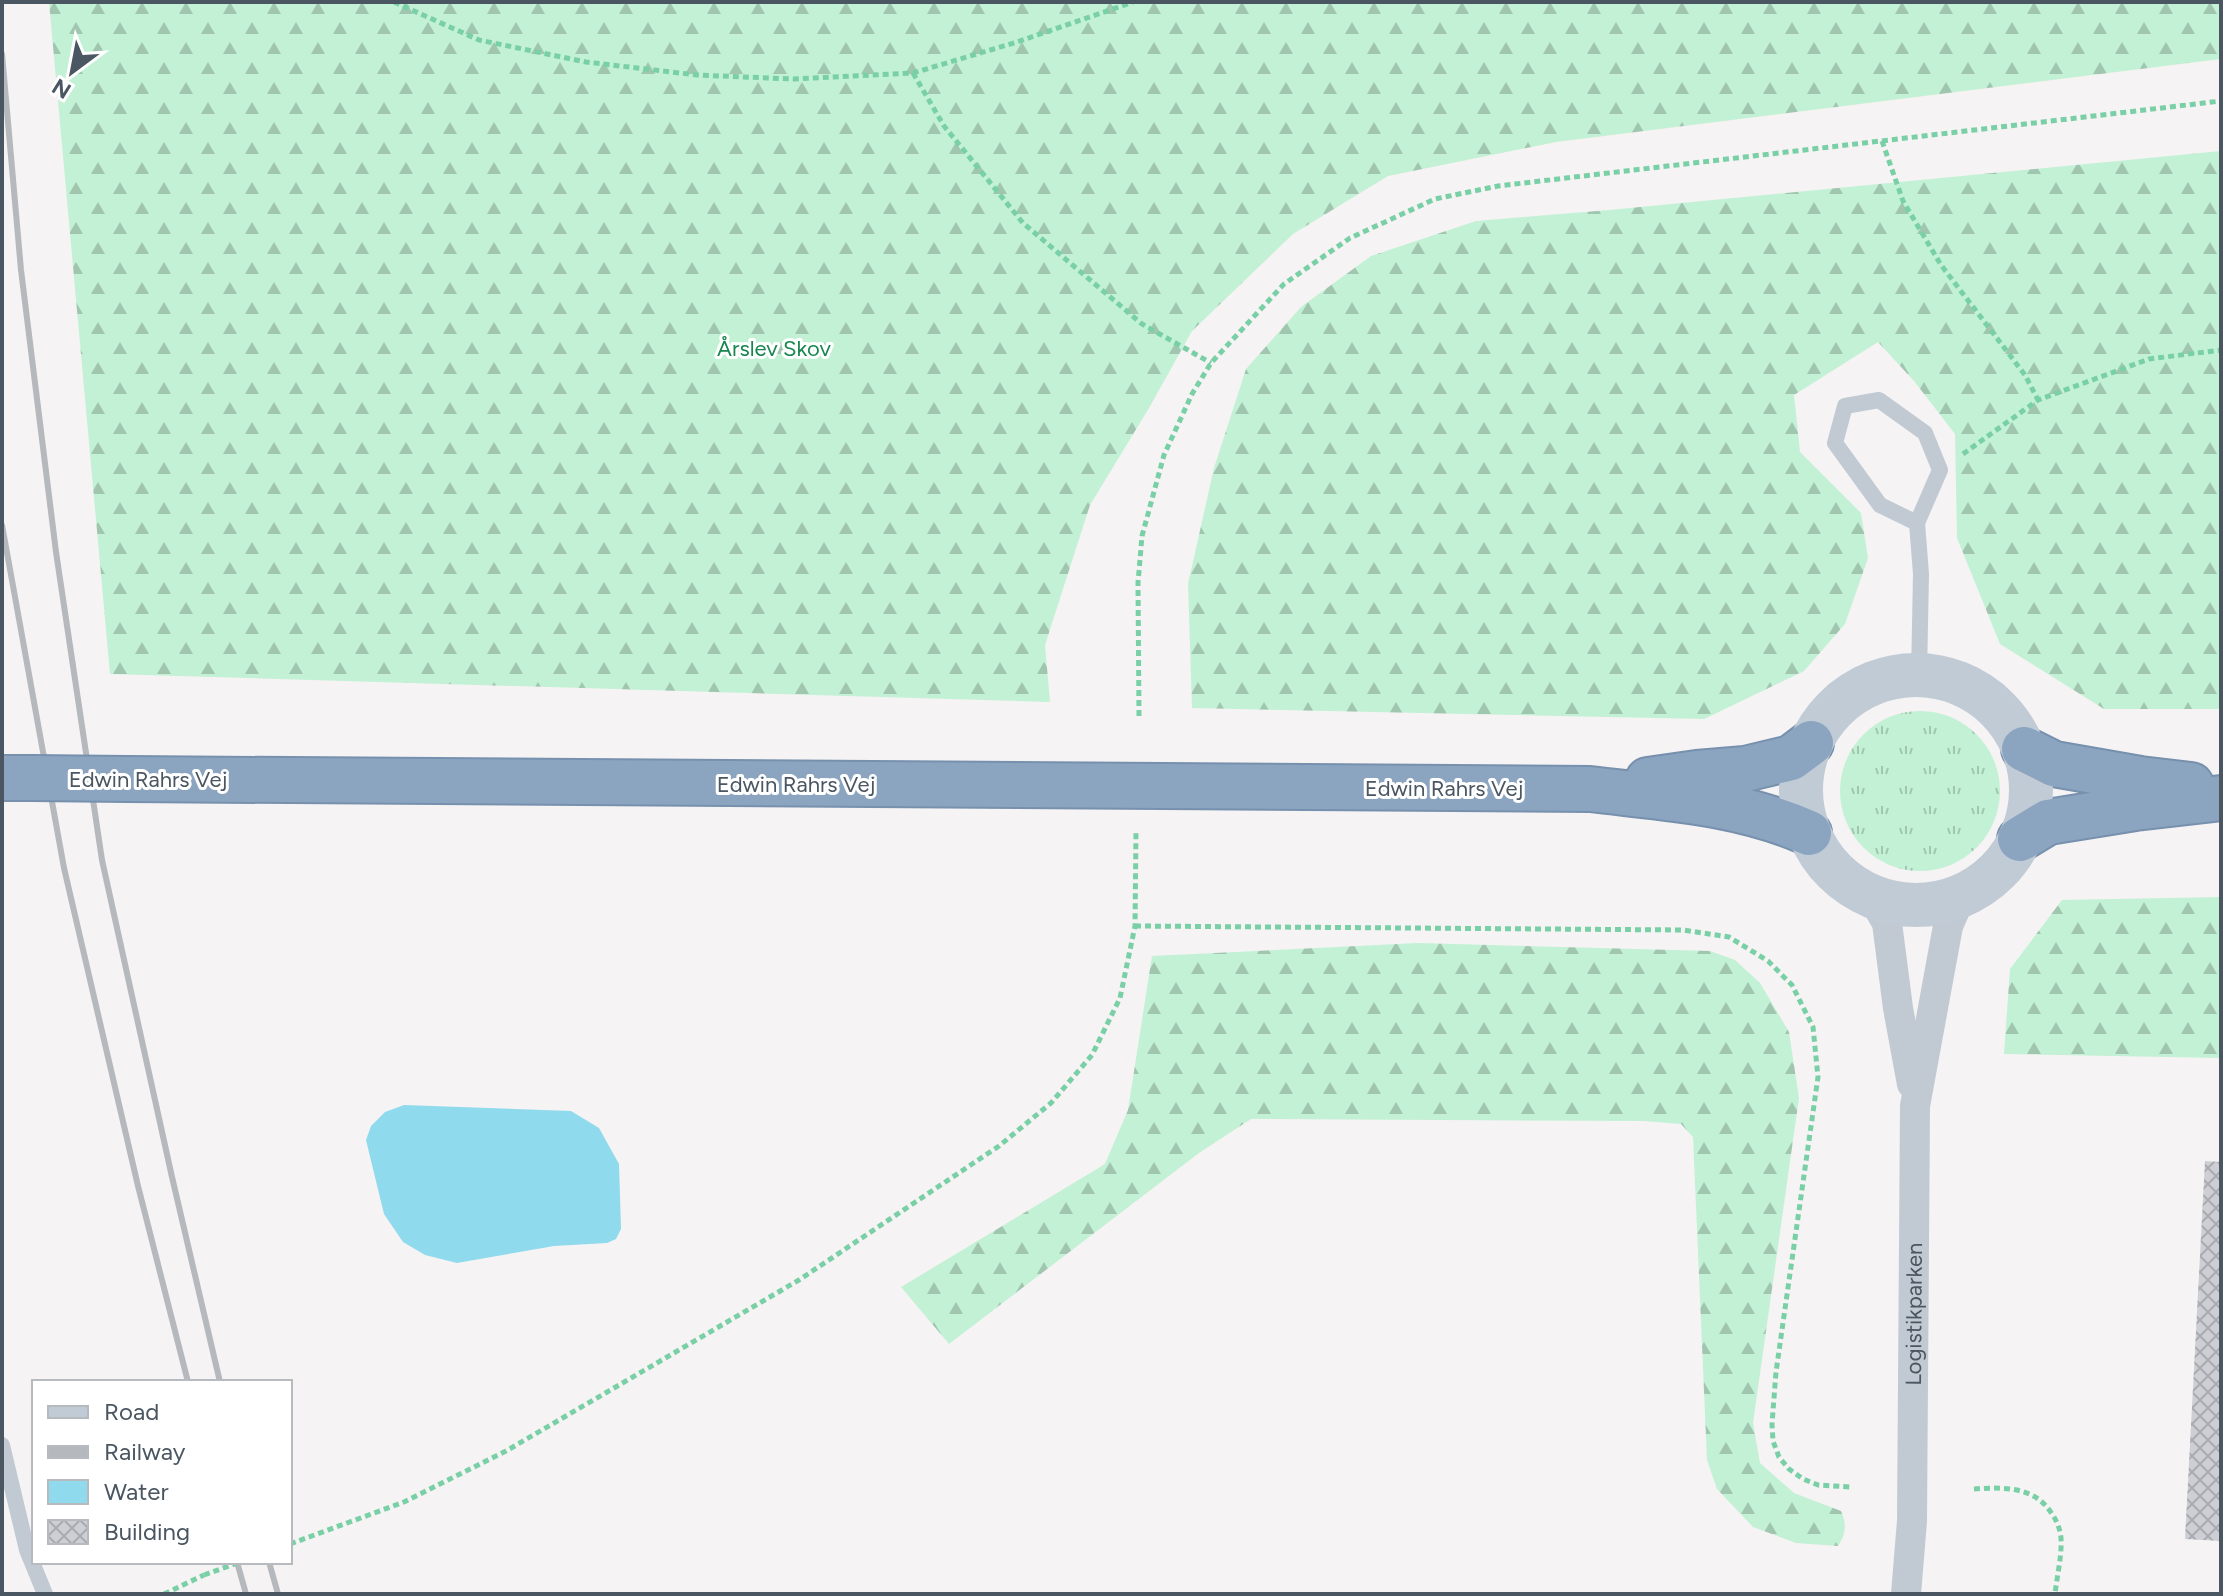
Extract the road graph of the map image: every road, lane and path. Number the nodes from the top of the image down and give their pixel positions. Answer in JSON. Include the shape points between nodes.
{"nodes":[{"id":1,"x":394,"y":2,"type":"edge"},
{"id":2,"x":1133,"y":2,"type":"edge"},
{"id":3,"x":913,"y":73,"type":"junction"},
{"id":4,"x":2221,"y":101,"type":"edge"},
{"id":5,"x":1882,"y":141,"type":"junction"},
{"id":6,"x":2221,"y":350,"type":"edge"},
{"id":7,"x":1211,"y":363,"type":"junction"},
{"id":8,"x":2038,"y":400,"type":"junction"},
{"id":9,"x":1940,"y":470,"type":"junction"},
{"id":10,"x":1917,"y":523,"type":"junction"},
{"id":11,"x":1919,"y":675,"type":"junction"},
{"id":12,"x":1139,"y":716,"type":"dead end"},
{"id":13,"x":1811,"y":743,"type":"junction"},
{"id":14,"x":2024,"y":749,"type":"junction"},
{"id":15,"x":17,"y":778,"type":"edge"},
{"id":16,"x":2221,"y":788,"type":"edge"},
{"id":17,"x":1590,"y":789,"type":"junction"},
{"id":18,"x":2221,"y":798,"type":"edge"},
{"id":19,"x":1136,"y":830,"type":"dead end"},
{"id":20,"x":1809,"y":833,"type":"junction"},
{"id":21,"x":2020,"y":839,"type":"junction"},
{"id":22,"x":1961,"y":896,"type":"junction"},
{"id":23,"x":1872,"y":897,"type":"junction"},
{"id":24,"x":1135,"y":926,"type":"junction"},
{"id":25,"x":1915,"y":1106,"type":"junction"},
{"id":26,"x":2,"y":1445,"type":"edge"},
{"id":27,"x":1851,"y":1487,"type":"dead end"},
{"id":28,"x":1974,"y":1489,"type":"dead end"},
{"id":29,"x":1912,"y":1521,"type":"junction"},
{"id":30,"x":292,"y":1543,"type":"edge"},
{"id":31,"x":32,"y":1562,"type":"edge"},
{"id":32,"x":33,"y":1564,"type":"edge"},
{"id":33,"x":234,"y":1564,"type":"edge"},
{"id":34,"x":45,"y":1594,"type":"edge"},
{"id":35,"x":164,"y":1594,"type":"edge"},
{"id":36,"x":1906,"y":1594,"type":"edge"},
{"id":37,"x":1918,"y":1594,"type":"edge"},
{"id":38,"x":2055,"y":1594,"type":"edge"}],
"edges":[{"from":1,"to":3,"type":"path","via":[[479,40],[586,62],[793,79]]},
{"from":2,"to":3,"type":"path"},
{"from":3,"to":7,"type":"path","via":[[944,126],[1023,223],[1142,324]]},
{"from":4,"to":5,"type":"path"},
{"from":5,"to":7,"type":"path","via":[[1498,186],[1435,199],[1350,238],[1284,284]]},
{"from":5,"to":8,"type":"path","via":[[1903,201],[1941,265],[2025,375]]},
{"from":6,"to":8,"type":"path","via":[[2149,359]]},
{"from":7,"to":12,"type":"path","via":[[1164,455],[1142,536]]},
{"from":8,"to":9,"type":"path"},
{"from":9,"to":10,"type":"lane"},
{"from":9,"to":10,"type":"lane","via":[[1925,433],[1879,400],[1845,406],[1835,443],[1880,505]]},
{"from":10,"to":11,"type":"lane"},
{"from":11,"to":13,"type":"street","via":[[1881,681],[1855,693],[1833,711]]},
{"from":11,"to":14,"type":"street","via":[[1942,678],[1983,696],[2014,729]]},
{"from":13,"to":17,"type":"highway","via":[[1791,758],[1745,769]]},
{"from":13,"to":20,"type":"street","via":[[1801,788]]},
{"from":14,"to":16,"type":"highway","via":[[2054,764]]},
{"from":14,"to":21,"type":"street","via":[[2031,795]]},
{"from":15,"to":17,"type":"highway","name":"Edwin Rahrs Vej","bridge":true},
{"from":17,"to":20,"type":"highway","via":[[1701,802],[1783,821]]},
{"from":18,"to":21,"type":"highway","via":[[2048,822]]},
{"from":19,"to":24,"type":"path"},
{"from":20,"to":23,"type":"street","via":[[1834,871]]},
{"from":21,"to":22,"type":"street","via":[[2005,863]]},
{"from":22,"to":23,"type":"street","via":[[1917,905]]},
{"from":22,"to":25,"type":"street","name":"Logistikparken","via":[[1948,926]]},
{"from":23,"to":25,"type":"street","name":"Logistikparken","via":[[1887,923]]},
{"from":24,"to":27,"type":"path","via":[[1683,930],[1729,937],[1768,961],[1792,985],[1813,1027],[1818,1077],[1776,1372],[1773,1441],[1779,1457],[1803,1479]]},
{"from":24,"to":30,"type":"path","via":[[1120,998],[1092,1055],[1051,1103],[999,1146],[799,1280],[494,1457],[404,1502]]},
{"from":25,"to":29,"type":"street","name":"Logistikparken"},
{"from":26,"to":31,"type":"lane"},
{"from":28,"to":38,"type":"path","via":[[2020,1490],[2047,1506],[2061,1534]]},
{"from":29,"to":36,"type":"street","name":"Logistikparken"},
{"from":29,"to":37,"type":"street","name":"Logistikparken"},
{"from":32,"to":34,"type":"lane"},
{"from":33,"to":35,"type":"path","bridge":true}]}
